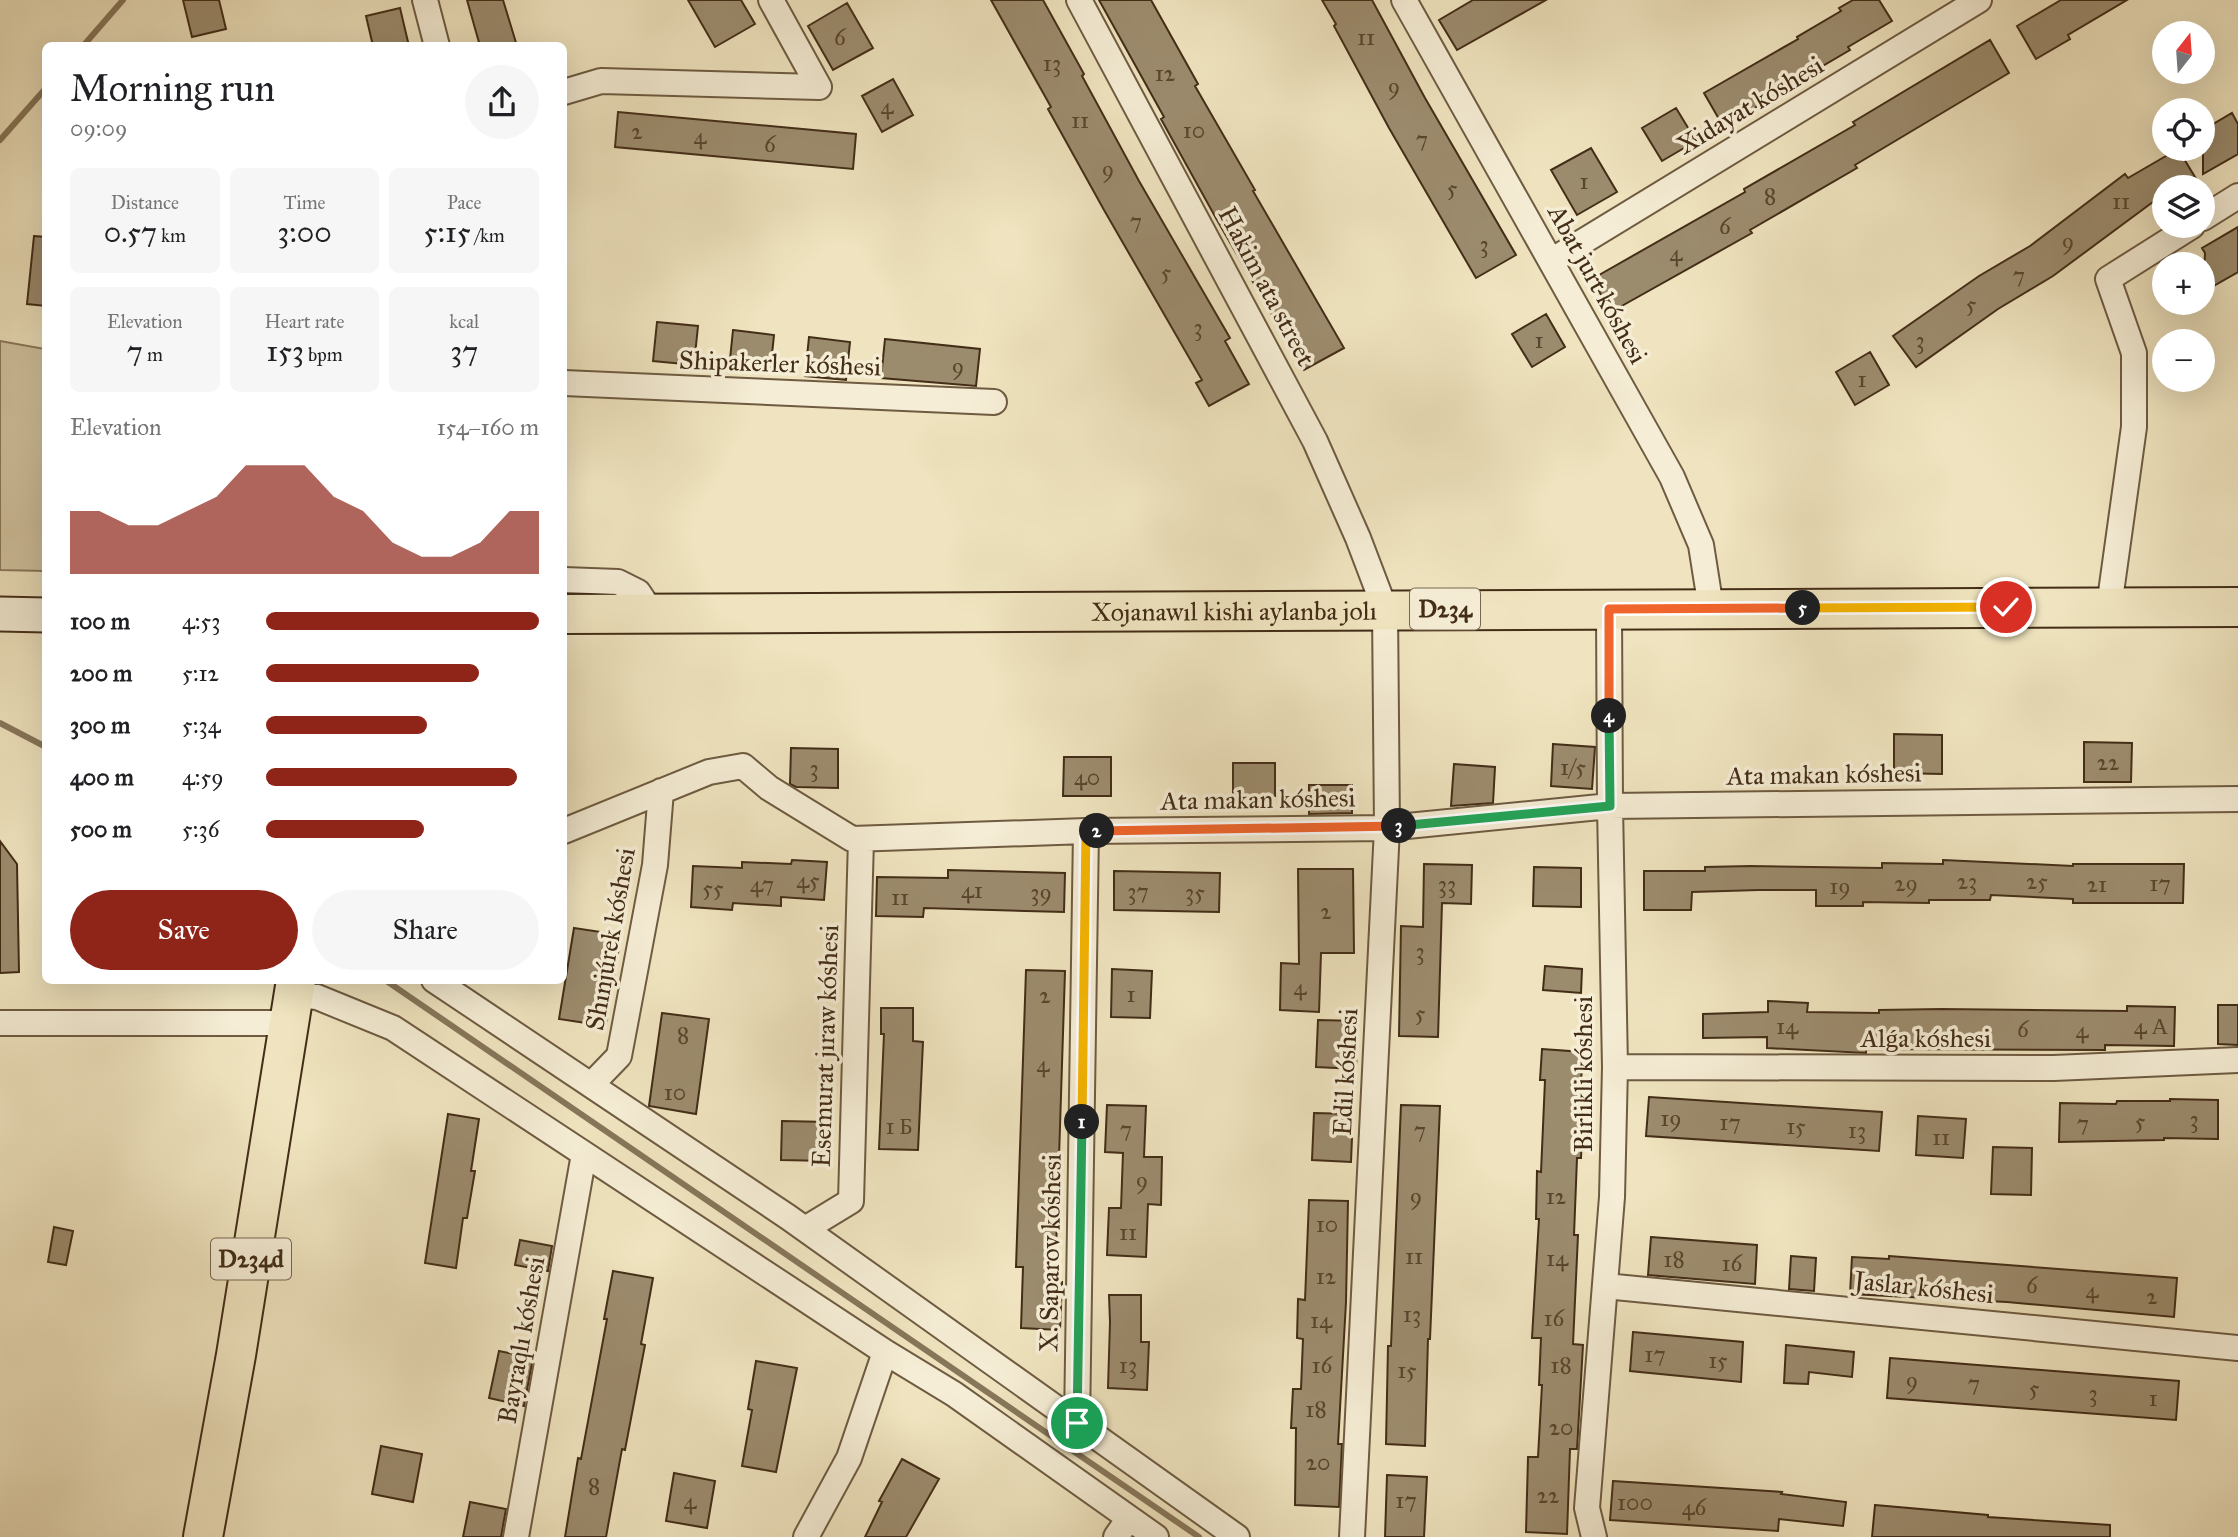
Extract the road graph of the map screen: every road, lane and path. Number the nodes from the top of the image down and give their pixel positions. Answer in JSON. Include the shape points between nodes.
{"nodes":[{"id":1,"x":425,"y":0,"type":"edge"},
{"id":2,"x":771,"y":0,"type":"edge"},
{"id":3,"x":1079,"y":0,"type":"edge"},
{"id":4,"x":1979,"y":0,"type":"edge"},
{"id":5,"x":1413,"y":3,"type":"edge"},
{"id":6,"x":436,"y":42,"type":"edge"},
{"id":7,"x":567,"y":91,"type":"edge"},
{"id":8,"x":2238,"y":197,"type":"edge"},
{"id":9,"x":2215,"y":211,"type":"edge"},
{"id":10,"x":2173,"y":238,"type":"edge"},
{"id":11,"x":1551,"y":261,"type":"junction"},
{"id":12,"x":567,"y":383,"type":"edge"},
{"id":13,"x":994,"y":402,"type":"dead end"},
{"id":14,"x":567,"y":580,"type":"edge"},
{"id":15,"x":2109,"y":607,"type":"junction"},
{"id":16,"x":2238,"y":607,"type":"edge"},
{"id":17,"x":1711,"y":608,"type":"junction"},
{"id":18,"x":1385,"y":609,"type":"junction"},
{"id":19,"x":1609,"y":609,"type":"junction"},
{"id":20,"x":652,"y":613,"type":"junction"},
{"id":21,"x":0,"y":614,"type":"edge"},
{"id":22,"x":567,"y":614,"type":"edge"},
{"id":23,"x":42,"y":615,"type":"edge"},
{"id":24,"x":567,"y":635,"type":"edge"},
{"id":25,"x":661,"y":791,"type":"junction"},
{"id":26,"x":2238,"y":799,"type":"edge"},
{"id":27,"x":1610,"y":806,"type":"junction"},
{"id":28,"x":1387,"y":828,"type":"junction"},
{"id":29,"x":567,"y":830,"type":"edge"},
{"id":30,"x":1086,"y":831,"type":"junction"},
{"id":31,"x":861,"y":839,"type":"junction"},
{"id":32,"x":440,"y":984,"type":"edge"},
{"id":33,"x":292,"y":999,"type":"edge"},
{"id":34,"x":0,"y":1023,"type":"edge"},
{"id":35,"x":2238,"y":1060,"type":"edge"},
{"id":36,"x":1615,"y":1067,"type":"junction"},
{"id":37,"x":591,"y":1085,"type":"junction"},
{"id":38,"x":584,"y":1154,"type":"junction"},
{"id":39,"x":805,"y":1229,"type":"junction"},
{"id":40,"x":1605,"y":1286,"type":"junction"},
{"id":41,"x":2238,"y":1348,"type":"edge"},
{"id":42,"x":885,"y":1352,"type":"junction"},
{"id":43,"x":1077,"y":1423,"type":"junction"},
{"id":44,"x":1122,"y":1528,"type":"edge"},
{"id":45,"x":1596,"y":1536,"type":"edge"},
{"id":46,"x":203,"y":1537,"type":"edge"},
{"id":47,"x":516,"y":1537,"type":"edge"},
{"id":48,"x":806,"y":1537,"type":"edge"},
{"id":49,"x":1156,"y":1537,"type":"edge"},
{"id":50,"x":1237,"y":1537,"type":"edge"},
{"id":51,"x":1353,"y":1537,"type":"edge"}],
"edges":[{"from":1,"to":6,"type":"street"},
{"from":2,"to":7,"type":"street","via":[[819,87],[601,81]]},
{"from":3,"to":18,"type":"street","name":"Hakim ata street","via":[[1315,441]]},
{"from":4,"to":11,"type":"street","name":"Xidayat kóshesi"},
{"from":5,"to":11,"type":"street","name":"Abat jurt kóshesi"},
{"from":8,"to":9,"type":"street"},
{"from":10,"to":15,"type":"street","via":[[2108,279],[2134,353],[2134,427]]},
{"from":11,"to":17,"type":"street","name":"Abat jurt kóshesi","via":[[1672,477],[1700,545]]},
{"from":12,"to":13,"type":"street","name":"Shipakerler kóshesi"},
{"from":14,"to":20,"type":"street","via":[[618,582],[638,592]]},
{"from":15,"to":16,"type":"main road","name":"Xojanawıl kishi aylanba jolı","number":"D234"},
{"from":15,"to":17,"type":"main road","name":"Xojanawıl kishi aylanba jolı","number":"D234"},
{"from":17,"to":19,"type":"main road","name":"Xojanawıl kishi aylanba jolı","number":"D234"},
{"from":18,"to":19,"type":"main road","name":"Xojanawıl kishi aylanba jolı","number":"D234"},
{"from":18,"to":20,"type":"main road","name":"Xojanawıl kishi aylanba jolı","number":"D234"},
{"from":18,"to":28,"type":"street","name":"Edil kóshesi"},
{"from":19,"to":27,"type":"street","name":"Birlikli kóshesi"},
{"from":20,"to":22,"type":"main road","name":"Xojanawıl kishi aylanba jolı","number":"D234"},
{"from":20,"to":24,"type":"main road","name":"Xojanawıl kishi aylanba jolı","number":"D234"},
{"from":21,"to":23,"type":"main road"},
{"from":25,"to":29,"type":"street","name":"Ata makan kóshesi"},
{"from":25,"to":31,"type":"street","name":"Ata makan kóshesi","via":[[709,772],[743,766],[793,803],[852,839]]},
{"from":25,"to":37,"type":"street","name":"Shınjúrek kóshesi","via":[[655,865],[619,1056]]},
{"from":26,"to":27,"type":"street","name":"Ata makan kóshesi"},
{"from":27,"to":28,"type":"street","name":"Ata makan kóshesi"},
{"from":27,"to":36,"type":"street","name":"Birlikli kóshesi"},
{"from":28,"to":30,"type":"street","name":"Ata makan kóshesi"},
{"from":28,"to":51,"type":"street","name":"Edil kóshesi"},
{"from":30,"to":31,"type":"street","name":"Ata makan kóshesi"},
{"from":30,"to":43,"type":"street","name":"X. Saparov kóshesi"},
{"from":31,"to":39,"type":"street","name":"Esemurat jıraw kóshesi","via":[[851,1201]]},
{"from":32,"to":37,"type":"street"},
{"from":33,"to":34,"type":"street"},
{"from":33,"to":38,"type":"street","via":[[317,997],[393,1028]]},
{"from":33,"to":46,"type":"main road","number":"D234d"},
{"from":35,"to":36,"type":"street","name":"Alǵa kóshesi","via":[[2054,1068]]},
{"from":36,"to":40,"type":"street","name":"Birlikli kóshesi"},
{"from":37,"to":39,"type":"street"},
{"from":38,"to":42,"type":"street"},
{"from":38,"to":47,"type":"street","name":"Bayraqlı kóshesi"},
{"from":39,"to":43,"type":"street"},
{"from":40,"to":41,"type":"street","name":"Jaslar kóshesi"},
{"from":40,"to":45,"type":"street","name":"Birlikli kóshesi","via":[[1587,1508]]},
{"from":42,"to":44,"type":"street","via":[[954,1394]]},
{"from":42,"to":48,"type":"street","via":[[849,1458]]},
{"from":43,"to":50,"type":"street"},
{"from":44,"to":49,"type":"street"}]}
